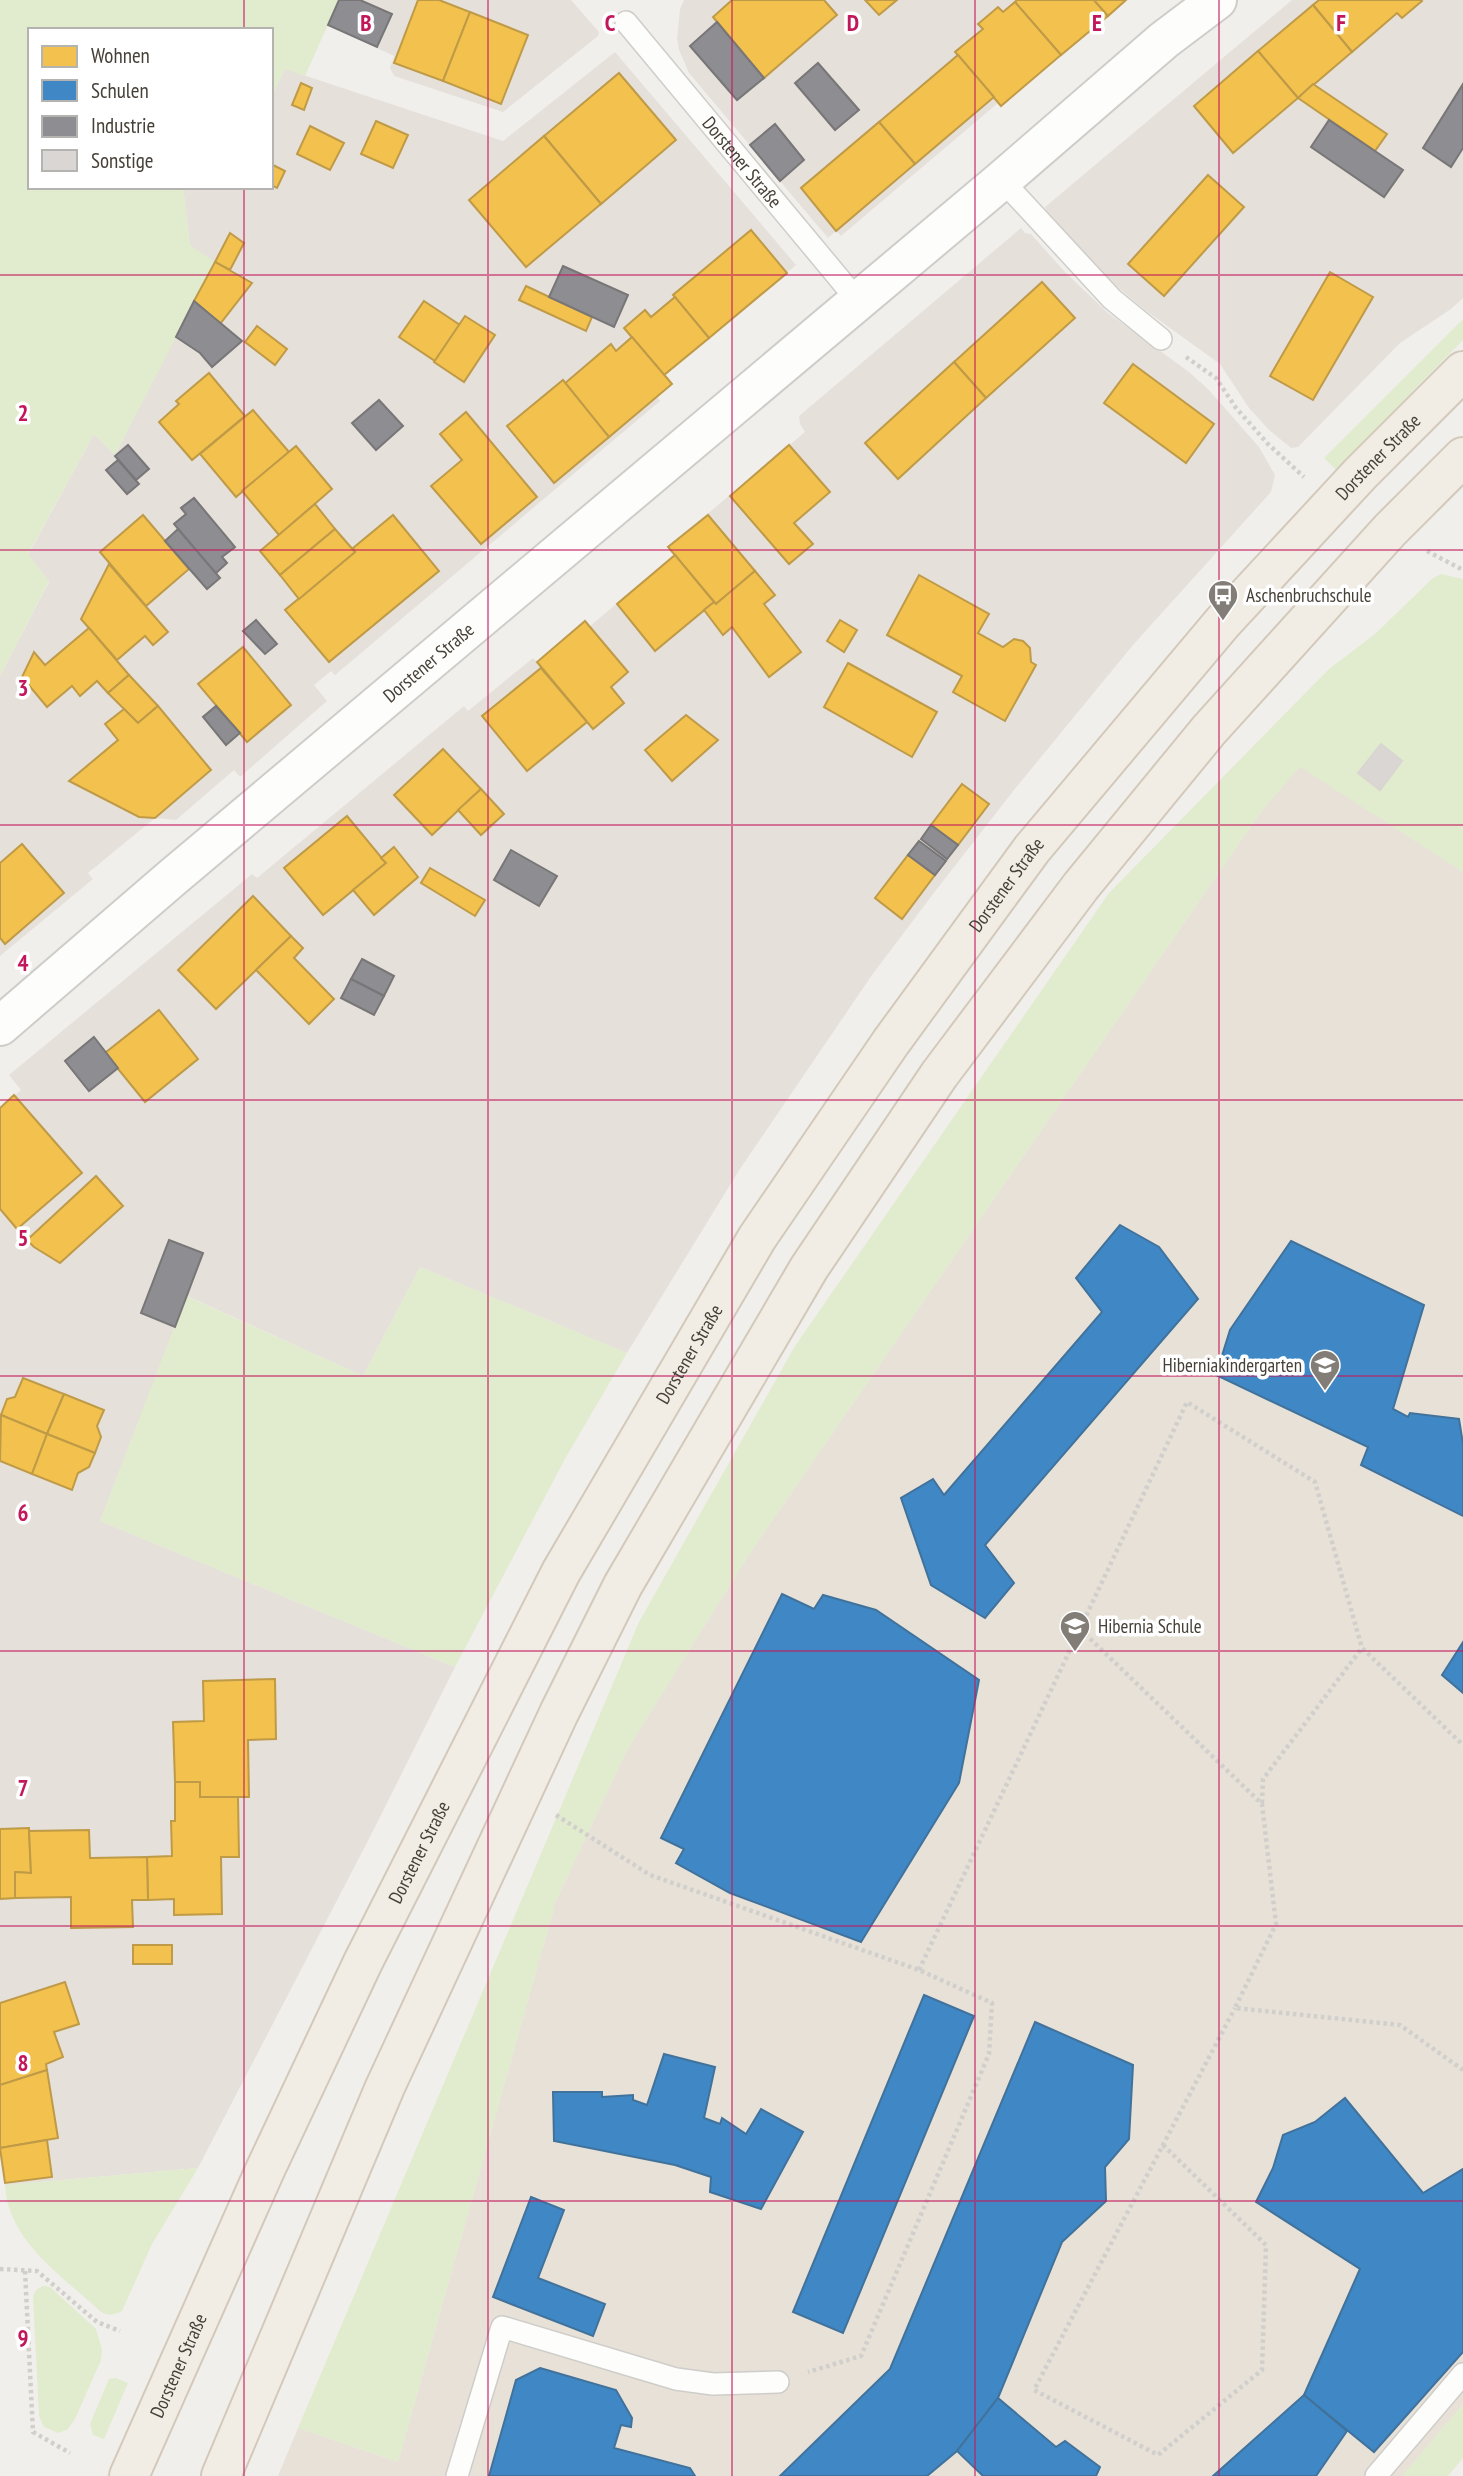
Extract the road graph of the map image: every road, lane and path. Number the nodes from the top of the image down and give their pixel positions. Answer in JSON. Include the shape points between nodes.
{"nodes":[{"id":1,"x":1217,"y":0,"type":"edge"},
{"id":2,"x":626,"y":22,"type":"dead end"},
{"id":3,"x":1002,"y":180,"type":"junction"},
{"id":4,"x":859,"y":301,"type":"junction"},
{"id":5,"x":1161,"y":339,"type":"joint"},
{"id":6,"x":1463,"y":371,"type":"edge"},
{"id":7,"x":1463,"y":457,"type":"edge"},
{"id":8,"x":1307,"y":481,"type":"dead end"},
{"id":9,"x":1420,"y":547,"type":"dead end"},
{"id":10,"x":1463,"y":570,"type":"edge"},
{"id":11,"x":0,"y":1026,"type":"edge"},
{"id":12,"x":1080,"y":1629,"type":"junction"},
{"id":13,"x":1362,"y":1647,"type":"junction"},
{"id":14,"x":1463,"y":1745,"type":"edge"},
{"id":15,"x":522,"y":1794,"type":"junction"},
{"id":16,"x":1262,"y":1804,"type":"junction"},
{"id":17,"x":919,"y":1970,"type":"junction"},
{"id":18,"x":1235,"y":2008,"type":"junction"},
{"id":19,"x":1463,"y":2070,"type":"edge"},
{"id":20,"x":1163,"y":2145,"type":"junction"},
{"id":21,"x":0,"y":2269,"type":"edge"},
{"id":22,"x":25,"y":2271,"type":"junction"},
{"id":23,"x":120,"y":2331,"type":"dead end"},
{"id":24,"x":1463,"y":2374,"type":"edge"},
{"id":25,"x":778,"y":2382,"type":"joint"},
{"id":26,"x":70,"y":2453,"type":"dead end"},
{"id":27,"x":129,"y":2476,"type":"edge"},
{"id":28,"x":221,"y":2476,"type":"edge"},
{"id":29,"x":457,"y":2476,"type":"edge"},
{"id":30,"x":1376,"y":2476,"type":"edge"}],
"edges":[{"from":1,"to":3,"type":"street","name":"Dorstener Straße"},
{"from":2,"to":4,"type":"lane","name":"Dorstener Straße"},
{"from":3,"to":4,"type":"street","name":"Dorstener Straße"},
{"from":3,"to":5,"type":"lane","via":[[1112,299]]},
{"from":4,"to":11,"type":"street","name":"Dorstener Straße"},
{"from":5,"to":8,"type":"path","via":[[1216,378],[1236,408]]},
{"from":6,"to":27,"type":"main road","name":"Dorstener Straße","via":[[1223,622],[1032,849],[891,1042],[757,1238],[561,1572],[369,1950]]},
{"from":7,"to":15,"type":"main road","via":[[1390,530],[1209,730],[1081,886],[939,1075],[809,1268],[630,1573]]},
{"from":9,"to":10,"type":"path"},
{"from":12,"to":13,"type":"path","via":[[1187,1402],[1315,1482]]},
{"from":12,"to":16,"type":"path"},
{"from":12,"to":17,"type":"path"},
{"from":13,"to":14,"type":"path"},
{"from":13,"to":16,"type":"path","via":[[1264,1779]]},
{"from":15,"to":17,"type":"path","via":[[650,1875]]},
{"from":15,"to":28,"type":"main road","via":[[384,2087]]},
{"from":16,"to":18,"type":"path","via":[[1276,1924]]},
{"from":17,"to":25,"type":"path","via":[[992,2003],[989,2054],[861,2356]]},
{"from":18,"to":19,"type":"path","via":[[1400,2025]]},
{"from":18,"to":20,"type":"path"},
{"from":20,"to":20,"type":"path","via":[[1034,2390],[1158,2455],[1262,2370],[1266,2245]]},
{"from":21,"to":22,"type":"path"},
{"from":22,"to":23,"type":"path","via":[[37,2271],[97,2322]]},
{"from":22,"to":26,"type":"path","via":[[33,2432]]},
{"from":24,"to":30,"type":"lane"},
{"from":25,"to":29,"type":"lane","via":[[713,2384],[677,2379],[502,2327]]}]}
